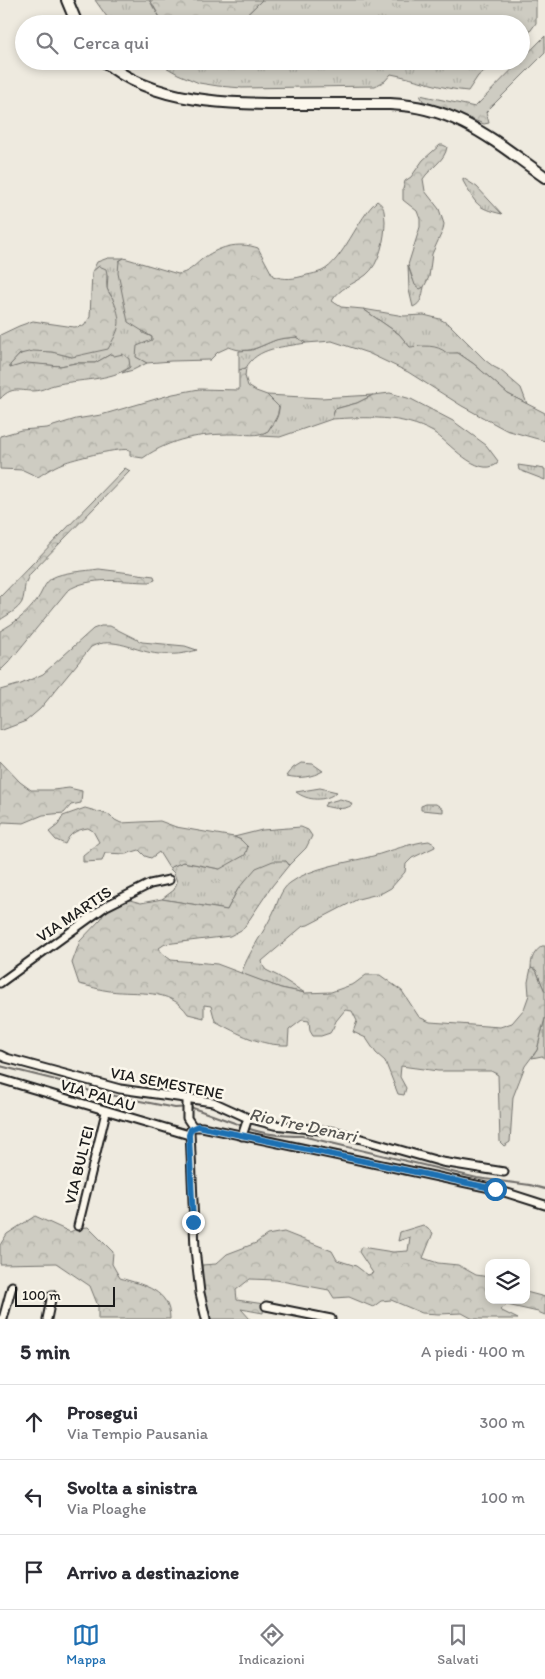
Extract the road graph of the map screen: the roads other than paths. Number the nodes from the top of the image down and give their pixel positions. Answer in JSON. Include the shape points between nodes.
{"nodes":[{"id":1,"x":67,"y":0,"type":"edge"},
{"id":2,"x":73,"y":15,"type":"edge"},
{"id":3,"x":115,"y":70,"type":"edge"},
{"id":4,"x":545,"y":178,"type":"edge"},
{"id":5,"x":169,"y":880,"type":"dead end"},
{"id":6,"x":0,"y":983,"type":"edge"},
{"id":7,"x":0,"y":1054,"type":"edge"},
{"id":8,"x":0,"y":1079,"type":"edge"},
{"id":9,"x":187,"y":1100,"type":"junction"},
{"id":10,"x":106,"y":1112,"type":"junction"},
{"id":11,"x":248,"y":1118,"type":"junction"},
{"id":12,"x":193,"y":1127,"type":"junction"},
{"id":13,"x":189,"y":1135,"type":"junction"},
{"id":14,"x":242,"y":1136,"type":"junction"},
{"id":15,"x":504,"y":1172,"type":"dead end"},
{"id":16,"x":545,"y":1205,"type":"edge"},
{"id":17,"x":78,"y":1226,"type":"dead end"},
{"id":18,"x":12,"y":1286,"type":"dead end"},
{"id":19,"x":52,"y":1295,"type":"dead end"},
{"id":20,"x":266,"y":1306,"type":"dead end"},
{"id":21,"x":3,"y":1319,"type":"edge"},
{"id":22,"x":47,"y":1319,"type":"edge"},
{"id":23,"x":206,"y":1319,"type":"edge"},
{"id":24,"x":331,"y":1319,"type":"edge"}],
"edges":[{"from":1,"to":2,"type":"main road"},
{"from":3,"to":4,"type":"main road","via":[[148,86],[216,102],[390,104],[428,109],[458,119],[482,132]]},
{"from":5,"to":6,"type":"street","name":"VIA MARTIS","via":[[150,884],[106,906]]},
{"from":7,"to":9,"type":"street","name":"VIA SEMESTENE","via":[[120,1089]]},
{"from":8,"to":10,"type":"street","name":"VIA PALAU"},
{"from":9,"to":11,"type":"street","name":"VIA SEMESTENE","via":[[213,1102]]},
{"from":9,"to":12,"type":"street","via":[[187,1118]]},
{"from":10,"to":13,"type":"street","name":"VIA PALAU"},
{"from":10,"to":17,"type":"street","name":"VIA BULTEI"},
{"from":11,"to":14,"type":"street"},
{"from":11,"to":15,"type":"street","name":"VIA SEMESTENE","via":[[274,1125],[338,1132],[442,1162]]},
{"from":12,"to":13,"type":"street"},
{"from":12,"to":14,"type":"street"},
{"from":13,"to":23,"type":"street","via":[[195,1250]]},
{"from":14,"to":16,"type":"street","via":[[495,1189]]},
{"from":18,"to":21,"type":"street"},
{"from":19,"to":22,"type":"street"},
{"from":20,"to":24,"type":"street"}]}
